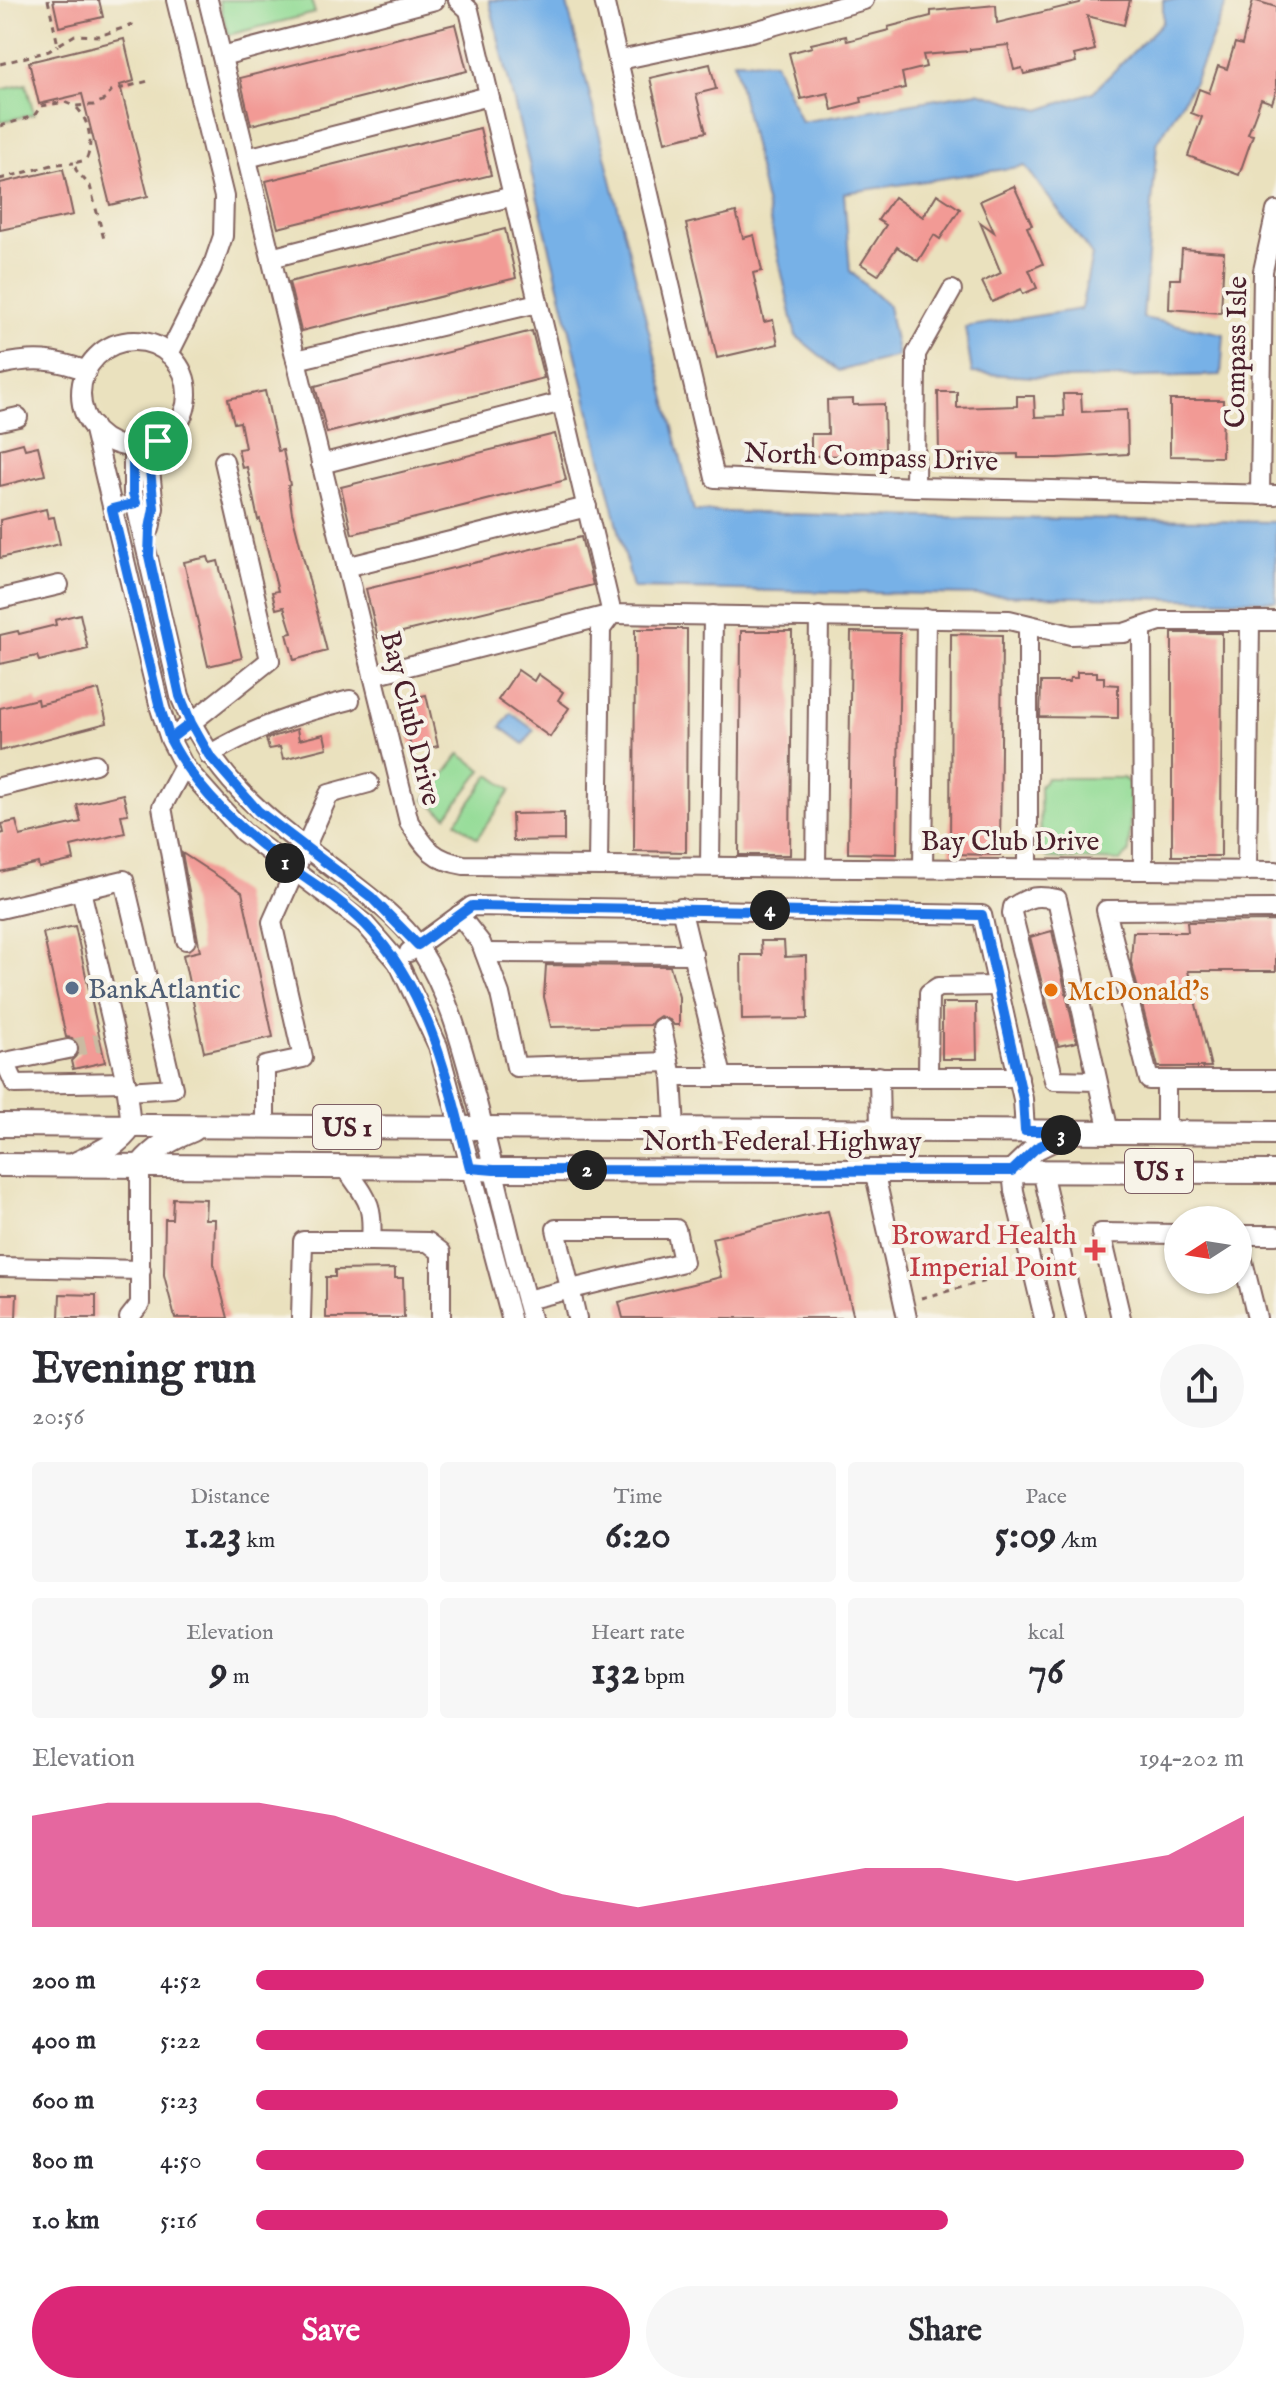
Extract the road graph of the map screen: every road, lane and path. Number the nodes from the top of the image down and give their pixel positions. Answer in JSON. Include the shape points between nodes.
{"nodes":[{"id":1,"x":48,"y":0,"type":"edge"},
{"id":2,"x":176,"y":0,"type":"edge"},
{"id":3,"x":208,"y":0,"type":"edge"},
{"id":4,"x":435,"y":0,"type":"edge"},
{"id":5,"x":458,"y":0,"type":"edge"},
{"id":6,"x":604,"y":0,"type":"edge"},
{"id":7,"x":864,"y":0,"type":"edge"},
{"id":8,"x":138,"y":23,"type":"dead end"},
{"id":9,"x":58,"y":45,"type":"junction"},
{"id":10,"x":222,"y":56,"type":"junction"},
{"id":11,"x":620,"y":60,"type":"junction"},
{"id":12,"x":0,"y":64,"type":"edge"},
{"id":13,"x":152,"y":80,"type":"dead end"},
{"id":14,"x":489,"y":96,"type":"junction"},
{"id":15,"x":74,"y":106,"type":"junction"},
{"id":16,"x":0,"y":126,"type":"edge"},
{"id":17,"x":247,"y":158,"type":"junction"},
{"id":18,"x":74,"y":163,"type":"junction"},
{"id":19,"x":0,"y":179,"type":"edge"},
{"id":20,"x":513,"y":196,"type":"junction"},
{"id":21,"x":1276,"y":211,"type":"edge"},
{"id":22,"x":104,"y":239,"type":"dead end"},
{"id":23,"x":271,"y":258,"type":"junction"},
{"id":24,"x":952,"y":290,"type":"dead end"},
{"id":25,"x":538,"y":303,"type":"junction"},
{"id":26,"x":169,"y":354,"type":"junction"},
{"id":27,"x":296,"y":360,"type":"junction"},
{"id":28,"x":0,"y":365,"type":"edge"},
{"id":29,"x":87,"y":371,"type":"junction"},
{"id":30,"x":562,"y":402,"type":"junction"},
{"id":31,"x":93,"y":426,"type":"junction"},
{"id":32,"x":145,"y":445,"type":"junction"},
{"id":33,"x":224,"y":461,"type":"dead end"},
{"id":34,"x":321,"y":464,"type":"junction"},
{"id":35,"x":915,"y":487,"type":"junction"},
{"id":36,"x":1268,"y":495,"type":"edge"},
{"id":37,"x":136,"y":503,"type":"junction"},
{"id":38,"x":587,"y":507,"type":"junction"},
{"id":39,"x":112,"y":509,"type":"junction"},
{"id":40,"x":149,"y":556,"type":"junction"},
{"id":41,"x":346,"y":567,"type":"junction"},
{"id":42,"x":59,"y":585,"type":"dead end"},
{"id":43,"x":0,"y":599,"type":"edge"},
{"id":44,"x":612,"y":614,"type":"junction"},
{"id":45,"x":713,"y":615,"type":"junction"},
{"id":46,"x":819,"y":616,"type":"junction"},
{"id":47,"x":926,"y":618,"type":"junction"},
{"id":48,"x":1250,"y":621,"type":"junction"},
{"id":49,"x":1276,"y":621,"type":"edge"},
{"id":50,"x":1028,"y":627,"type":"junction"},
{"id":51,"x":1142,"y":627,"type":"junction"},
{"id":52,"x":373,"y":675,"type":"junction"},
{"id":53,"x":350,"y":700,"type":"dead end"},
{"id":54,"x":191,"y":723,"type":"junction"},
{"id":55,"x":170,"y":739,"type":"junction"},
{"id":56,"x":209,"y":755,"type":"junction"},
{"id":57,"x":95,"y":764,"type":"dead end"},
{"id":58,"x":184,"y":766,"type":"junction"},
{"id":59,"x":369,"y":783,"type":"dead end"},
{"id":60,"x":0,"y":787,"type":"edge"},
{"id":61,"x":306,"y":848,"type":"junction"},
{"id":62,"x":598,"y":865,"type":"junction"},
{"id":63,"x":710,"y":866,"type":"junction"},
{"id":64,"x":816,"y":867,"type":"junction"},
{"id":65,"x":923,"y":867,"type":"junction"},
{"id":66,"x":1028,"y":868,"type":"junction"},
{"id":67,"x":1143,"y":869,"type":"junction"},
{"id":68,"x":296,"y":871,"type":"junction"},
{"id":69,"x":1247,"y":871,"type":"junction"},
{"id":70,"x":1276,"y":871,"type":"edge"},
{"id":71,"x":81,"y":890,"type":"junction"},
{"id":72,"x":681,"y":908,"type":"junction"},
{"id":73,"x":0,"y":909,"type":"edge"},
{"id":74,"x":1276,"y":909,"type":"edge"},
{"id":75,"x":459,"y":915,"type":"junction"},
{"id":76,"x":186,"y":940,"type":"dead end"},
{"id":77,"x":418,"y":945,"type":"junction"},
{"id":78,"x":485,"y":953,"type":"junction"},
{"id":79,"x":693,"y":954,"type":"junction"},
{"id":80,"x":398,"y":962,"type":"junction"},
{"id":81,"x":998,"y":986,"type":"junction"},
{"id":82,"x":662,"y":1028,"type":"dead end"},
{"id":83,"x":68,"y":1049,"type":"tunnel mouth"},
{"id":84,"x":2,"y":1063,"type":"edge"},
{"id":85,"x":671,"y":1070,"type":"junction"},
{"id":86,"x":722,"y":1076,"type":"junction"},
{"id":87,"x":879,"y":1076,"type":"junction"},
{"id":88,"x":928,"y":1076,"type":"junction"},
{"id":89,"x":1019,"y":1077,"type":"junction"},
{"id":90,"x":1166,"y":1080,"type":"junction"},
{"id":91,"x":1276,"y":1080,"type":"edge"},
{"id":92,"x":1097,"y":1081,"type":"junction"},
{"id":93,"x":126,"y":1087,"type":"junction"},
{"id":94,"x":0,"y":1125,"type":"edge"},
{"id":95,"x":131,"y":1126,"type":"junction"},
{"id":96,"x":202,"y":1127,"type":"junction"},
{"id":97,"x":265,"y":1127,"type":"junction"},
{"id":98,"x":460,"y":1128,"type":"junction"},
{"id":99,"x":675,"y":1128,"type":"junction"},
{"id":100,"x":483,"y":1129,"type":"junction"},
{"id":101,"x":880,"y":1130,"type":"junction"},
{"id":102,"x":1025,"y":1131,"type":"junction"},
{"id":103,"x":1070,"y":1131,"type":"junction"},
{"id":104,"x":1109,"y":1132,"type":"junction"},
{"id":105,"x":1166,"y":1133,"type":"junction"},
{"id":106,"x":1276,"y":1133,"type":"edge"},
{"id":107,"x":0,"y":1165,"type":"edge"},
{"id":108,"x":72,"y":1165,"type":"junction"},
{"id":109,"x":140,"y":1166,"type":"junction"},
{"id":110,"x":344,"y":1166,"type":"junction"},
{"id":111,"x":470,"y":1168,"type":"junction"},
{"id":112,"x":494,"y":1170,"type":"junction"},
{"id":113,"x":874,"y":1170,"type":"junction"},
{"id":114,"x":983,"y":1170,"type":"junction"},
{"id":115,"x":1012,"y":1171,"type":"junction"},
{"id":116,"x":1042,"y":1171,"type":"junction"},
{"id":117,"x":1276,"y":1172,"type":"edge"},
{"id":118,"x":1164,"y":1234,"type":"edge"},
{"id":119,"x":1252,"y":1235,"type":"edge"},
{"id":120,"x":1276,"y":1235,"type":"edge"},
{"id":121,"x":371,"y":1241,"type":"junction"},
{"id":122,"x":0,"y":1267,"type":"edge"},
{"id":123,"x":141,"y":1270,"type":"junction"},
{"id":124,"x":990,"y":1280,"type":"dead end"},
{"id":125,"x":571,"y":1290,"type":"junction"},
{"id":126,"x":1251,"y":1294,"type":"edge"},
{"id":127,"x":914,"y":1298,"type":"dead end"},
{"id":128,"x":529,"y":1309,"type":"edge"},
{"id":129,"x":135,"y":1311,"type":"edge"},
{"id":130,"x":153,"y":1318,"type":"edge"},
{"id":131,"x":301,"y":1318,"type":"edge"},
{"id":132,"x":441,"y":1318,"type":"edge"},
{"id":133,"x":511,"y":1318,"type":"edge"},
{"id":134,"x":577,"y":1318,"type":"edge"},
{"id":135,"x":907,"y":1318,"type":"edge"},
{"id":136,"x":1044,"y":1318,"type":"edge"},
{"id":137,"x":1076,"y":1318,"type":"edge"},
{"id":138,"x":1121,"y":1318,"type":"edge"},
{"id":139,"x":1257,"y":1318,"type":"edge"}],
"edges":[{"from":1,"to":9,"type":"path"},
{"from":2,"to":26,"type":"street","via":[[224,197],[223,236],[216,257]]},
{"from":3,"to":10,"type":"street","name":"Bay Club Drive"},
{"from":4,"to":10,"type":"street"},
{"from":5,"to":14,"type":"street","via":[[469,10]]},
{"from":6,"to":11,"type":"street","name":"North Compass Drive"},
{"from":7,"to":11,"type":"street","via":[[751,32]]},
{"from":8,"to":9,"type":"path","via":[[99,36],[75,35]]},
{"from":9,"to":12,"type":"path"},
{"from":10,"to":17,"type":"street","name":"Bay Club Drive"},
{"from":11,"to":35,"type":"street","name":"North Compass Drive","via":[[715,478]]},
{"from":13,"to":15,"type":"path","via":[[111,91],[94,105]]},
{"from":14,"to":17,"type":"street"},
{"from":14,"to":20,"type":"street"},
{"from":15,"to":16,"type":"path","via":[[41,106],[34,116]]},
{"from":15,"to":18,"type":"path","via":[[87,121],[90,151],[86,160]]},
{"from":17,"to":23,"type":"street","name":"Bay Club Drive"},
{"from":18,"to":19,"type":"path"},
{"from":18,"to":22,"type":"path","via":[[90,186]]},
{"from":20,"to":23,"type":"street"},
{"from":20,"to":25,"type":"street"},
{"from":21,"to":36,"type":"street","name":"Compass Isle","via":[[1263,271]]},
{"from":23,"to":27,"type":"street","name":"Bay Club Drive"},
{"from":24,"to":35,"type":"street","via":[[916,354]]},
{"from":25,"to":27,"type":"street"},
{"from":25,"to":30,"type":"street"},
{"from":26,"to":29,"type":"street","via":[[148,343],[124,342],[102,352]]},
{"from":26,"to":32,"type":"street","via":[[183,373],[187,397],[174,429]]},
{"from":27,"to":34,"type":"street","name":"Bay Club Drive"},
{"from":28,"to":29,"type":"street","via":[[42,359]]},
{"from":29,"to":31,"type":"street","via":[[82,397]]},
{"from":30,"to":34,"type":"street"},
{"from":30,"to":38,"type":"street"},
{"from":31,"to":32,"type":"street","via":[[109,440]]},
{"from":31,"to":39,"type":"street"},
{"from":32,"to":37,"type":"street","via":[[133,493]]},
{"from":32,"to":40,"type":"street","via":[[140,479],[150,529]]},
{"from":33,"to":54,"type":"street","via":[[270,660]]},
{"from":34,"to":41,"type":"street","name":"Bay Club Drive"},
{"from":35,"to":36,"type":"street","name":"North Compass Drive"},
{"from":37,"to":39,"type":"street"},
{"from":37,"to":40,"type":"street"},
{"from":38,"to":41,"type":"street"},
{"from":38,"to":44,"type":"street"},
{"from":39,"to":55,"type":"street"},
{"from":40,"to":54,"type":"street","via":[[180,696]]},
{"from":41,"to":52,"type":"street","name":"Bay Club Drive"},
{"from":42,"to":43,"type":"street"},
{"from":44,"to":45,"type":"street"},
{"from":44,"to":52,"type":"street"},
{"from":44,"to":62,"type":"street","via":[[601,629]]},
{"from":45,"to":46,"type":"street"},
{"from":45,"to":63,"type":"street"},
{"from":46,"to":47,"type":"street"},
{"from":46,"to":64,"type":"street"},
{"from":47,"to":50,"type":"street","via":[[1009,620]]},
{"from":47,"to":65,"type":"street"},
{"from":48,"to":49,"type":"street"},
{"from":48,"to":51,"type":"street","via":[[1160,621]]},
{"from":48,"to":69,"type":"street"},
{"from":50,"to":51,"type":"street","via":[[1071,635]]},
{"from":50,"to":66,"type":"street"},
{"from":51,"to":67,"type":"street"},
{"from":52,"to":62,"type":"street","name":"Bay Club Drive","via":[[409,822],[424,846],[444,862],[464,865]]},
{"from":53,"to":56,"type":"street","via":[[295,714]]},
{"from":54,"to":55,"type":"street"},
{"from":54,"to":56,"type":"street"},
{"from":55,"to":58,"type":"street"},
{"from":56,"to":61,"type":"street","via":[[258,811]]},
{"from":57,"to":60,"type":"street"},
{"from":58,"to":68,"type":"street","via":[[243,832]]},
{"from":58,"to":76,"type":"street","via":[[162,807]]},
{"from":59,"to":61,"type":"street","via":[[329,794]]},
{"from":61,"to":68,"type":"street"},
{"from":61,"to":77,"type":"street","via":[[371,897]]},
{"from":62,"to":63,"type":"street","name":"Bay Club Drive"},
{"from":63,"to":64,"type":"street","name":"Bay Club Drive"},
{"from":64,"to":65,"type":"street","name":"Bay Club Drive"},
{"from":65,"to":66,"type":"street","name":"Bay Club Drive"},
{"from":66,"to":67,"type":"street","name":"Bay Club Drive"},
{"from":67,"to":69,"type":"street","name":"Bay Club Drive"},
{"from":68,"to":80,"type":"street","via":[[365,924]]},
{"from":68,"to":97,"type":"street","via":[[272,922],[303,1058],[265,1066]]},
{"from":69,"to":70,"type":"street","name":"Bay Club Drive"},
{"from":71,"to":73,"type":"street"},
{"from":71,"to":93,"type":"street","via":[[108,1040]]},
{"from":71,"to":93,"type":"street","via":[[124,880],[173,1088]]},
{"from":72,"to":75,"type":"street","via":[[472,906]]},
{"from":72,"to":79,"type":"street"},
{"from":72,"to":81,"type":"street","via":[[982,915]]},
{"from":74,"to":90,"type":"street","via":[[1106,910],[1149,1080]]},
{"from":75,"to":77,"type":"street"},
{"from":75,"to":78,"type":"street"},
{"from":77,"to":80,"type":"street"},
{"from":77,"to":100,"type":"street","via":[[458,1031]]},
{"from":78,"to":79,"type":"street"},
{"from":78,"to":85,"type":"street","via":[[516,1067]]},
{"from":79,"to":86,"type":"street"},
{"from":80,"to":98,"type":"street","via":[[438,1046]]},
{"from":81,"to":88,"type":"street","via":[[938,987],[929,993]]},
{"from":81,"to":89,"type":"street"},
{"from":82,"to":85,"type":"street"},
{"from":83,"to":84,"type":"street"},
{"from":84,"to":93,"type":"street","via":[[15,1084]]},
{"from":85,"to":86,"type":"street"},
{"from":85,"to":99,"type":"street"},
{"from":86,"to":87,"type":"street"},
{"from":87,"to":88,"type":"street"},
{"from":87,"to":101,"type":"street"},
{"from":88,"to":89,"type":"street"},
{"from":89,"to":102,"type":"street"},
{"from":90,"to":91,"type":"street"},
{"from":90,"to":105,"type":"street"},
{"from":92,"to":92,"type":"street","via":[[1054,1080],[1012,913],[1029,897],[1057,899]]},
{"from":92,"to":104,"type":"street"},
{"from":93,"to":95,"type":"street"},
{"from":94,"to":95,"type":"main road","name":"North Federal Highway","number":"US 1"},
{"from":95,"to":96,"type":"main road","name":"North Federal Highway","number":"US 1"},
{"from":95,"to":108,"type":"main road","via":[[111,1147]]},
{"from":96,"to":97,"type":"main road","name":"North Federal Highway","number":"US 1"},
{"from":96,"to":109,"type":"main road","via":[[165,1142]]},
{"from":97,"to":98,"type":"main road","name":"North Federal Highway","number":"US 1"},
{"from":98,"to":100,"type":"main road","name":"North Federal Highway","number":"US 1"},
{"from":98,"to":111,"type":"street"},
{"from":99,"to":100,"type":"main road","name":"North Federal Highway","number":"US 1"},
{"from":99,"to":101,"type":"main road","name":"North Federal Highway","number":"US 1"},
{"from":100,"to":112,"type":"street"},
{"from":101,"to":102,"type":"main road","name":"North Federal Highway","number":"US 1"},
{"from":102,"to":103,"type":"main road","name":"North Federal Highway","number":"US 1"},
{"from":102,"to":114,"type":"main road","via":[[1015,1155]]},
{"from":103,"to":104,"type":"main road","name":"North Federal Highway","number":"US 1"},
{"from":103,"to":115,"type":"main road","via":[[1036,1148]]},
{"from":104,"to":105,"type":"main road","name":"North Federal Highway","number":"US 1"},
{"from":105,"to":106,"type":"main road","name":"North Federal Highway","number":"US 1"},
{"from":107,"to":108,"type":"main road","name":"North Federal Highway","number":"US 1"},
{"from":108,"to":109,"type":"main road","name":"North Federal Highway","number":"US 1"},
{"from":109,"to":110,"type":"main road","name":"North Federal Highway","number":"US 1"},
{"from":109,"to":123,"type":"street"},
{"from":110,"to":111,"type":"main road","name":"North Federal Highway","number":"US 1"},
{"from":110,"to":121,"type":"street","via":[[369,1202]]},
{"from":111,"to":112,"type":"main road","name":"North Federal Highway","number":"US 1"},
{"from":111,"to":133,"type":"street"},
{"from":112,"to":113,"type":"main road","name":"North Federal Highway","number":"US 1"},
{"from":112,"to":128,"type":"street"},
{"from":113,"to":114,"type":"main road","name":"North Federal Highway","number":"US 1"},
{"from":113,"to":135,"type":"street"},
{"from":114,"to":115,"type":"main road","name":"North Federal Highway","number":"US 1"},
{"from":115,"to":116,"type":"main road","name":"North Federal Highway","number":"US 1"},
{"from":115,"to":136,"type":"street"},
{"from":116,"to":117,"type":"main road","name":"North Federal Highway","number":"US 1"},
{"from":116,"to":137,"type":"street"},
{"from":118,"to":138,"type":"street","via":[[1101,1233]]},
{"from":119,"to":120,"type":"street"},
{"from":121,"to":131,"type":"street","via":[[303,1241]]},
{"from":121,"to":132,"type":"street","via":[[428,1242],[441,1252]]},
{"from":122,"to":123,"type":"street"},
{"from":123,"to":129,"type":"street"},
{"from":124,"to":127,"type":"path"},
{"from":125,"to":125,"type":"street","via":[[556,1229],[676,1229],[683,1262]]},
{"from":125,"to":128,"type":"street"},
{"from":125,"to":134,"type":"street"},
{"from":126,"to":139,"type":"street"},
{"from":129,"to":130,"type":"street"}]}
